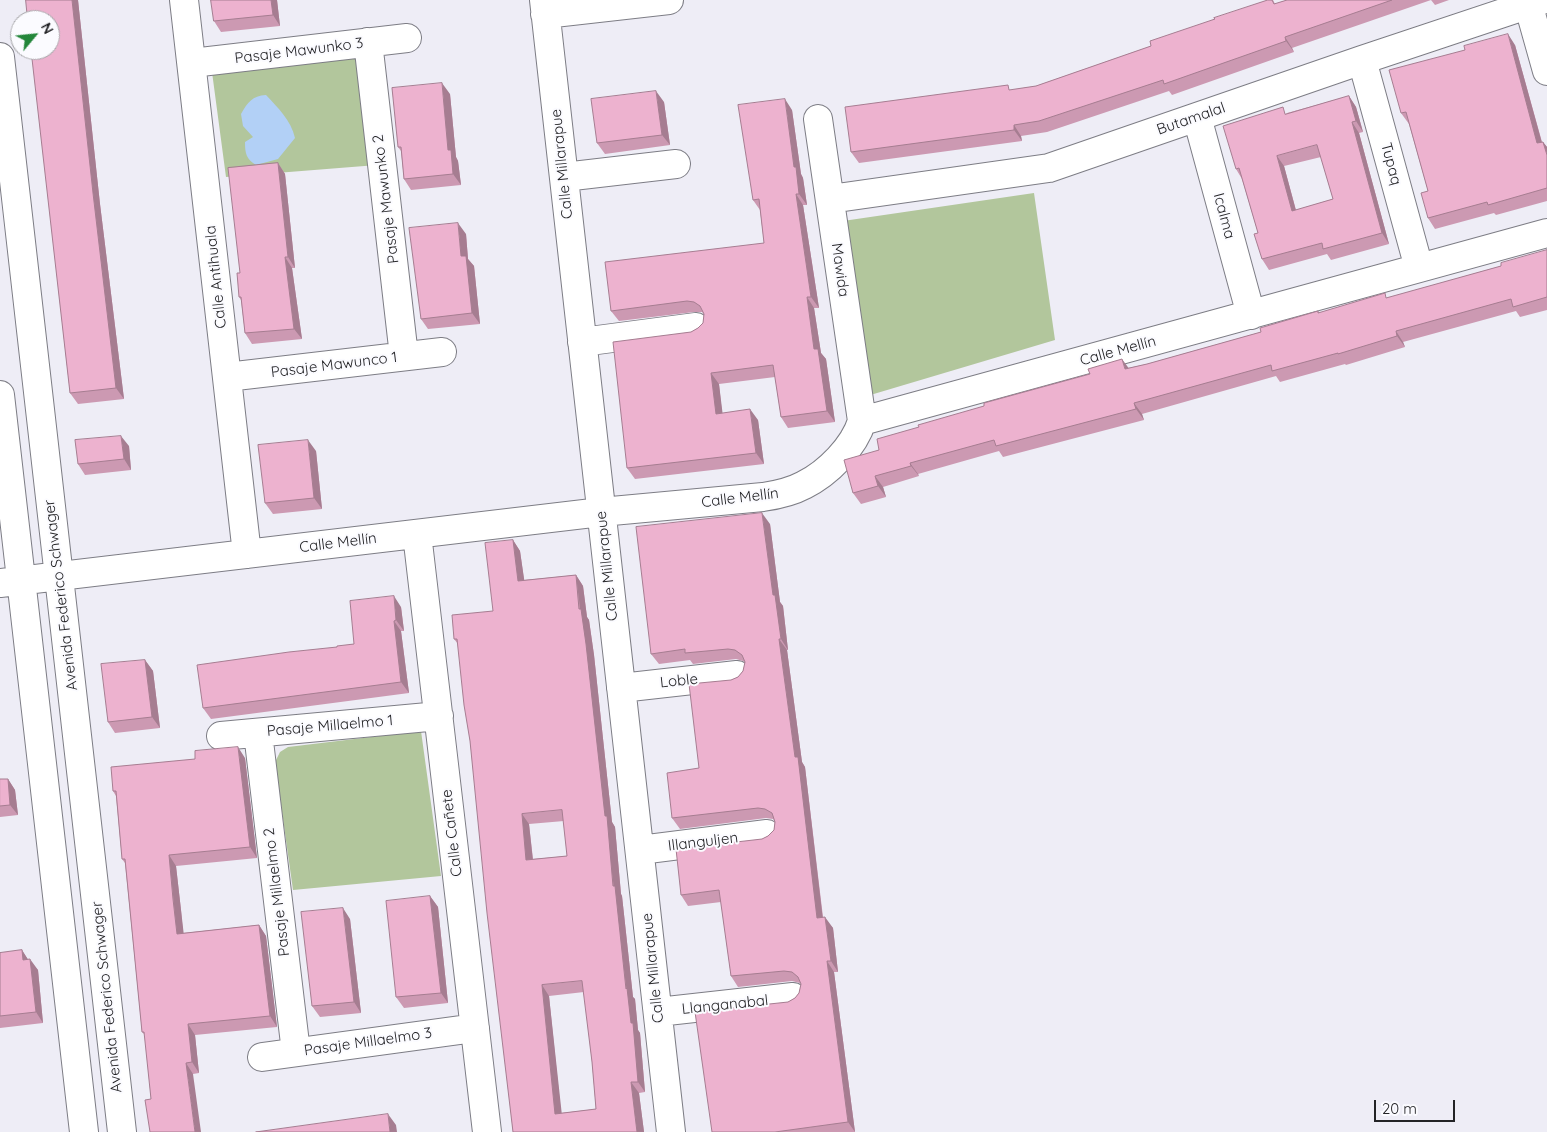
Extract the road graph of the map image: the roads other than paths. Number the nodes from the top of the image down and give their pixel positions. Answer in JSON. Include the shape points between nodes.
{"nodes":[{"id":1,"x":184,"y":0,"type":"edge"},
{"id":2,"x":669,"y":0,"type":"edge"},
{"id":3,"x":1533,"y":1,"type":"edge"},
{"id":4,"x":544,"y":7,"type":"edge"},
{"id":5,"x":407,"y":38,"type":"dead end"},
{"id":6,"x":368,"y":42,"type":"junction"},
{"id":7,"x":0,"y":57,"type":"edge"},
{"id":8,"x":1362,"y":60,"type":"junction"},
{"id":9,"x":192,"y":63,"type":"junction"},
{"id":10,"x":1547,"y":71,"type":"edge"},
{"id":11,"x":1197,"y":117,"type":"junction"},
{"id":12,"x":818,"y":119,"type":"dead end"},
{"id":13,"x":676,"y":164,"type":"dead end"},
{"id":14,"x":564,"y":177,"type":"junction"},
{"id":15,"x":830,"y":199,"type":"junction"},
{"id":16,"x":1547,"y":233,"type":"edge"},
{"id":17,"x":1419,"y":268,"type":"junction"},
{"id":18,"x":1251,"y":314,"type":"junction"},
{"id":19,"x":696,"y":327,"type":"edge"},
{"id":20,"x":582,"y":342,"type":"junction"},
{"id":21,"x":442,"y":352,"type":"dead end"},
{"id":22,"x":404,"y":356,"type":"junction"},
{"id":23,"x":227,"y":377,"type":"junction"},
{"id":24,"x":0,"y":395,"type":"edge"},
{"id":25,"x":862,"y":421,"type":"junction"},
{"id":26,"x":601,"y":512,"type":"junction"},
{"id":27,"x":417,"y":534,"type":"junction"},
{"id":28,"x":247,"y":554,"type":"junction"},
{"id":29,"x":60,"y":576,"type":"junction"},
{"id":30,"x":10,"y":582,"type":"edge"},
{"id":31,"x":737,"y":675,"type":"edge"},
{"id":32,"x":621,"y":688,"type":"junction"},
{"id":33,"x":439,"y":716,"type":"junction"},
{"id":34,"x":258,"y":733,"type":"junction"},
{"id":35,"x":221,"y":736,"type":"dead end"},
{"id":36,"x":767,"y":834,"type":"edge"},
{"id":37,"x":640,"y":850,"type":"junction"},
{"id":38,"x":793,"y":997,"type":"edge"},
{"id":39,"x":658,"y":1012,"type":"junction"},
{"id":40,"x":475,"y":1028,"type":"junction"},
{"id":41,"x":296,"y":1052,"type":"junction"},
{"id":42,"x":262,"y":1057,"type":"dead end"},
{"id":43,"x":84,"y":1132,"type":"edge"},
{"id":44,"x":122,"y":1132,"type":"edge"},
{"id":45,"x":487,"y":1132,"type":"edge"},
{"id":46,"x":671,"y":1132,"type":"edge"}],
"edges":[{"from":1,"to":9,"type":"street","name":"Calle Antihuala"},
{"from":2,"to":4,"type":"street"},
{"from":3,"to":8,"type":"street","name":"Butamalal"},
{"from":3,"to":10,"type":"street"},
{"from":4,"to":14,"type":"street","name":"Calle Millarapue"},
{"from":5,"to":6,"type":"street","name":"Pasaje Mawunko 3"},
{"from":6,"to":9,"type":"street","name":"Pasaje Mawunko 3"},
{"from":6,"to":22,"type":"street","name":"Pasaje Mawunko 2"},
{"from":7,"to":29,"type":"street","name":"Avenida Federico Schwager"},
{"from":8,"to":11,"type":"street","name":"Butamalal"},
{"from":8,"to":17,"type":"street","name":"Tupaq"},
{"from":9,"to":23,"type":"street","name":"Calle Antihuala"},
{"from":11,"to":15,"type":"street","name":"Butamalal","via":[[1049,168]]},
{"from":11,"to":18,"type":"street","name":"Icalma"},
{"from":12,"to":15,"type":"street","name":"Mawida"},
{"from":13,"to":14,"type":"street"},
{"from":14,"to":20,"type":"street","name":"Calle Millarapue"},
{"from":15,"to":25,"type":"street","name":"Mawida"},
{"from":16,"to":17,"type":"street","name":"Calle Mellín"},
{"from":17,"to":18,"type":"street","name":"Calle Mellín"},
{"from":18,"to":25,"type":"street","name":"Calle Mellín"},
{"from":19,"to":20,"type":"street"},
{"from":20,"to":26,"type":"street","name":"Calle Millarapue"},
{"from":21,"to":22,"type":"street","name":"Pasaje Mawunco 1"},
{"from":22,"to":23,"type":"street","name":"Pasaje Mawunco 1"},
{"from":23,"to":28,"type":"street","name":"Calle Antihuala"},
{"from":24,"to":30,"type":"street"},
{"from":25,"to":26,"type":"street","name":"Calle Mellín","via":[[855,439],[834,462],[819,476],[787,492]]},
{"from":26,"to":27,"type":"street","name":"Calle Mellín"},
{"from":26,"to":32,"type":"street","name":"Calle Millarapue"},
{"from":27,"to":28,"type":"street","name":"Calle Mellín"},
{"from":27,"to":33,"type":"street","name":"Calle Cañete"},
{"from":28,"to":29,"type":"street","name":"Calle Mellín"},
{"from":29,"to":30,"type":"street","name":"Calle Mellín"},
{"from":29,"to":44,"type":"street","name":"Avenida Federico Schwager"},
{"from":30,"to":43,"type":"street"},
{"from":31,"to":32,"type":"street","name":"Loble"},
{"from":32,"to":37,"type":"street","name":"Calle Millarapue"},
{"from":33,"to":34,"type":"street","name":"Pasaje Millaelmo 1"},
{"from":33,"to":40,"type":"street","name":"Calle Cañete"},
{"from":34,"to":35,"type":"street","name":"Pasaje Millaelmo 1"},
{"from":34,"to":41,"type":"street","name":"Pasaje Millaelmo 2"},
{"from":36,"to":37,"type":"street","name":"Illanguljen"},
{"from":37,"to":39,"type":"street","name":"Calle Millarapue"},
{"from":38,"to":39,"type":"street","name":"Llanganabal"},
{"from":39,"to":46,"type":"street","name":"Calle Millarapue"},
{"from":40,"to":41,"type":"street","name":"Pasaje Millaelmo 3"},
{"from":40,"to":45,"type":"street","name":"Calle Cañete"},
{"from":41,"to":42,"type":"street","name":"Pasaje Millaelmo 3"}]}
